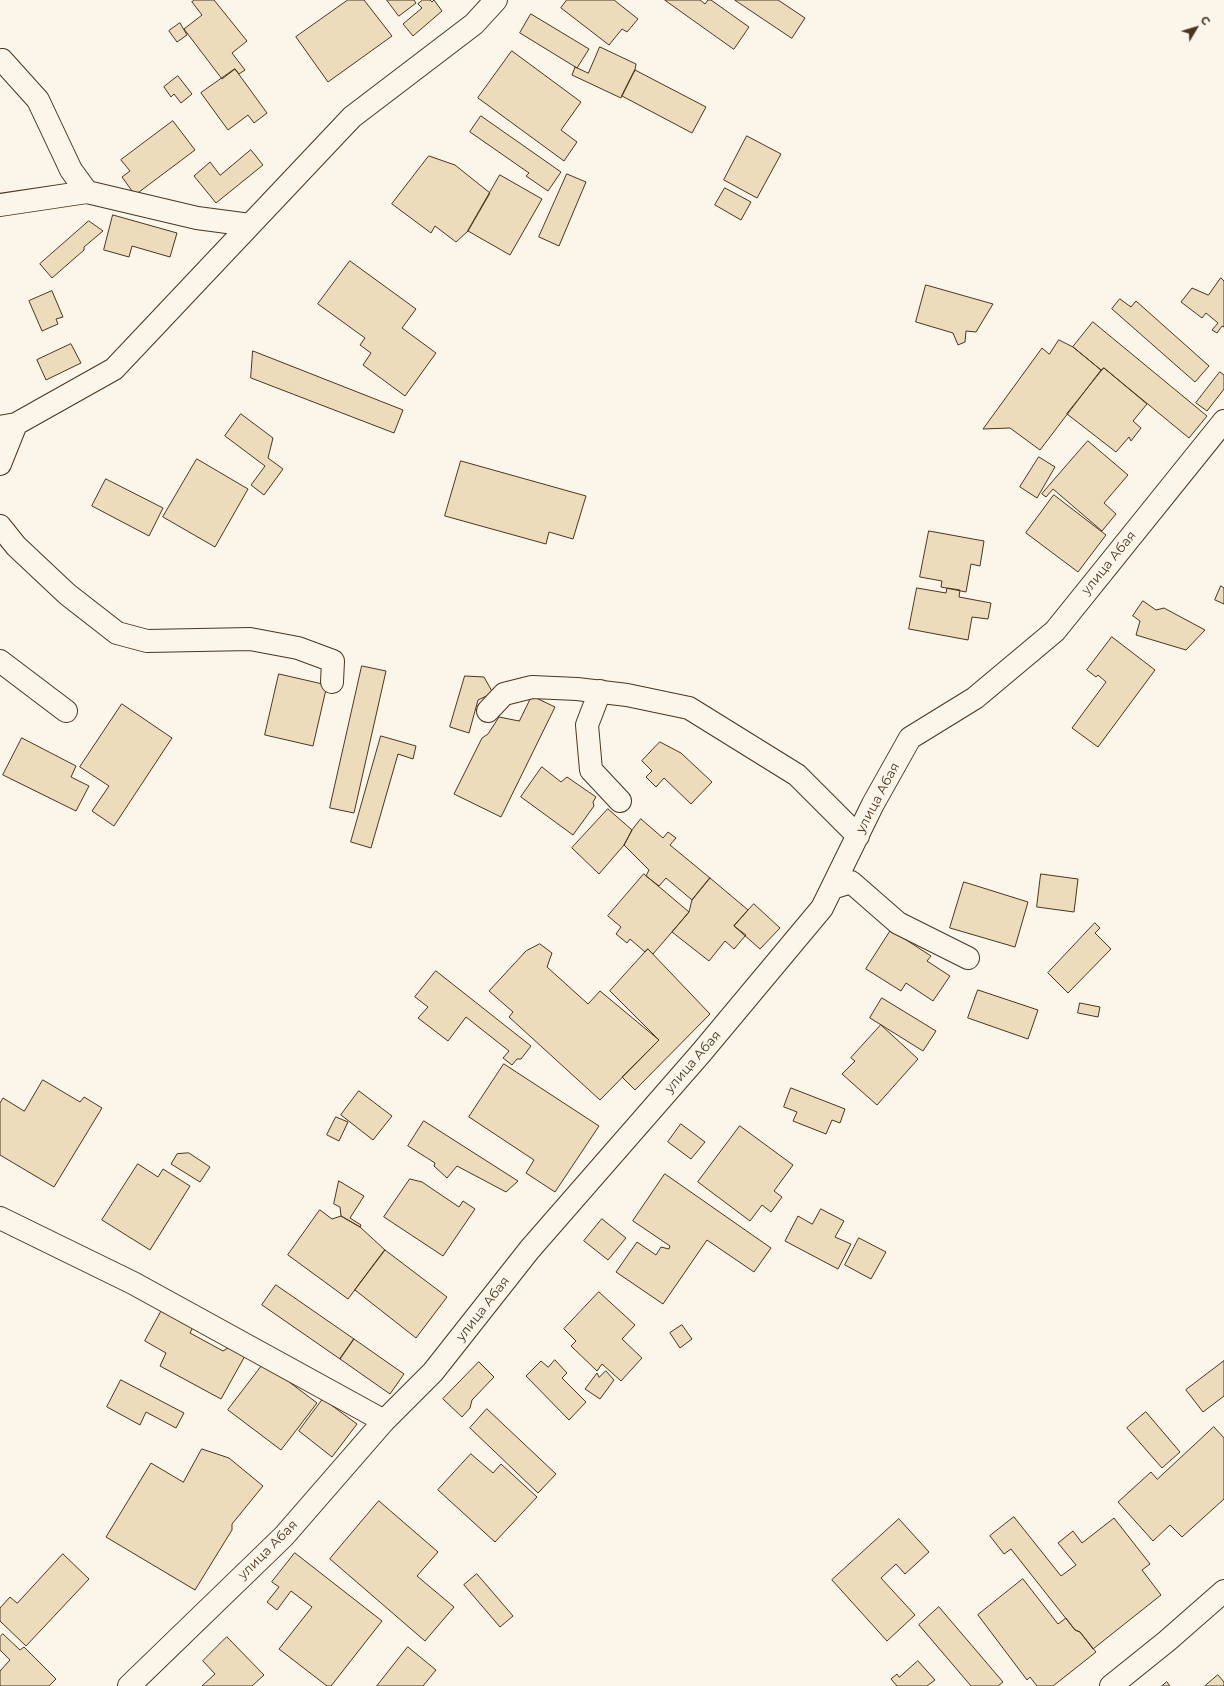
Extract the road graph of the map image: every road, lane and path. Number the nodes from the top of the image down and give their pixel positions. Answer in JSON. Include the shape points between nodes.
{"nodes":[{"id":1,"x":496,"y":0,"type":"edge"},
{"id":2,"x":2,"y":60,"type":"dead end"},
{"id":3,"x":87,"y":192,"type":"junction"},
{"id":4,"x":0,"y":205,"type":"edge"},
{"id":5,"x":250,"y":225,"type":"junction"},
{"id":6,"x":1224,"y":421,"type":"edge"},
{"id":7,"x":8,"y":425,"type":"edge"},
{"id":8,"x":1216,"y":443,"type":"edge"},
{"id":9,"x":0,"y":464,"type":"edge"},
{"id":10,"x":0,"y":526,"type":"edge"},
{"id":11,"x":0,"y":661,"type":"edge"},
{"id":12,"x":332,"y":682,"type":"dead end"},
{"id":13,"x":600,"y":692,"type":"junction"},
{"id":14,"x":66,"y":711,"type":"dead end"},
{"id":15,"x":488,"y":711,"type":"dead end"},
{"id":16,"x":620,"y":801,"type":"dead end"},
{"id":17,"x":858,"y":836,"type":"junction"},
{"id":18,"x":832,"y":888,"type":"junction"},
{"id":19,"x":968,"y":958,"type":"dead end"},
{"id":20,"x":0,"y":1218,"type":"edge"},
{"id":21,"x":384,"y":1421,"type":"junction"},
{"id":22,"x":1224,"y":1591,"type":"edge"},
{"id":23,"x":129,"y":1686,"type":"edge"},
{"id":24,"x":1111,"y":1686,"type":"edge"}],
"edges":[{"from":1,"to":5,"type":"street","via":[[474,24],[352,117]]},
{"from":2,"to":3,"type":"street","via":[[38,100],[71,170]]},
{"from":3,"to":4,"type":"street"},
{"from":3,"to":5,"type":"street","via":[[197,218]]},
{"from":5,"to":7,"type":"street","via":[[114,369]]},
{"from":6,"to":8,"type":"street","name":"улица Абая"},
{"from":7,"to":9,"type":"street"},
{"from":8,"to":17,"type":"street","name":"улица Абая","via":[[1055,631],[975,698],[910,738]]},
{"from":10,"to":12,"type":"street","via":[[16,546],[67,594],[116,632],[147,641],[250,639],[298,648],[333,661]]},
{"from":11,"to":14,"type":"street"},
{"from":13,"to":15,"type":"street","via":[[532,687],[504,694]]},
{"from":13,"to":16,"type":"street","via":[[587,725],[591,770]]},
{"from":13,"to":17,"type":"street","via":[[689,708],[797,775]]},
{"from":17,"to":18,"type":"street","name":"улица Абая"},
{"from":18,"to":19,"type":"street","via":[[851,882],[898,923]]},
{"from":18,"to":21,"type":"street","name":"улица Абая","via":[[822,908],[701,1053],[530,1249],[433,1372]]},
{"from":20,"to":21,"type":"street","via":[[133,1283]]},
{"from":21,"to":23,"type":"street","name":"улица Абая","via":[[284,1536]]},
{"from":22,"to":24,"type":"street"}]}
